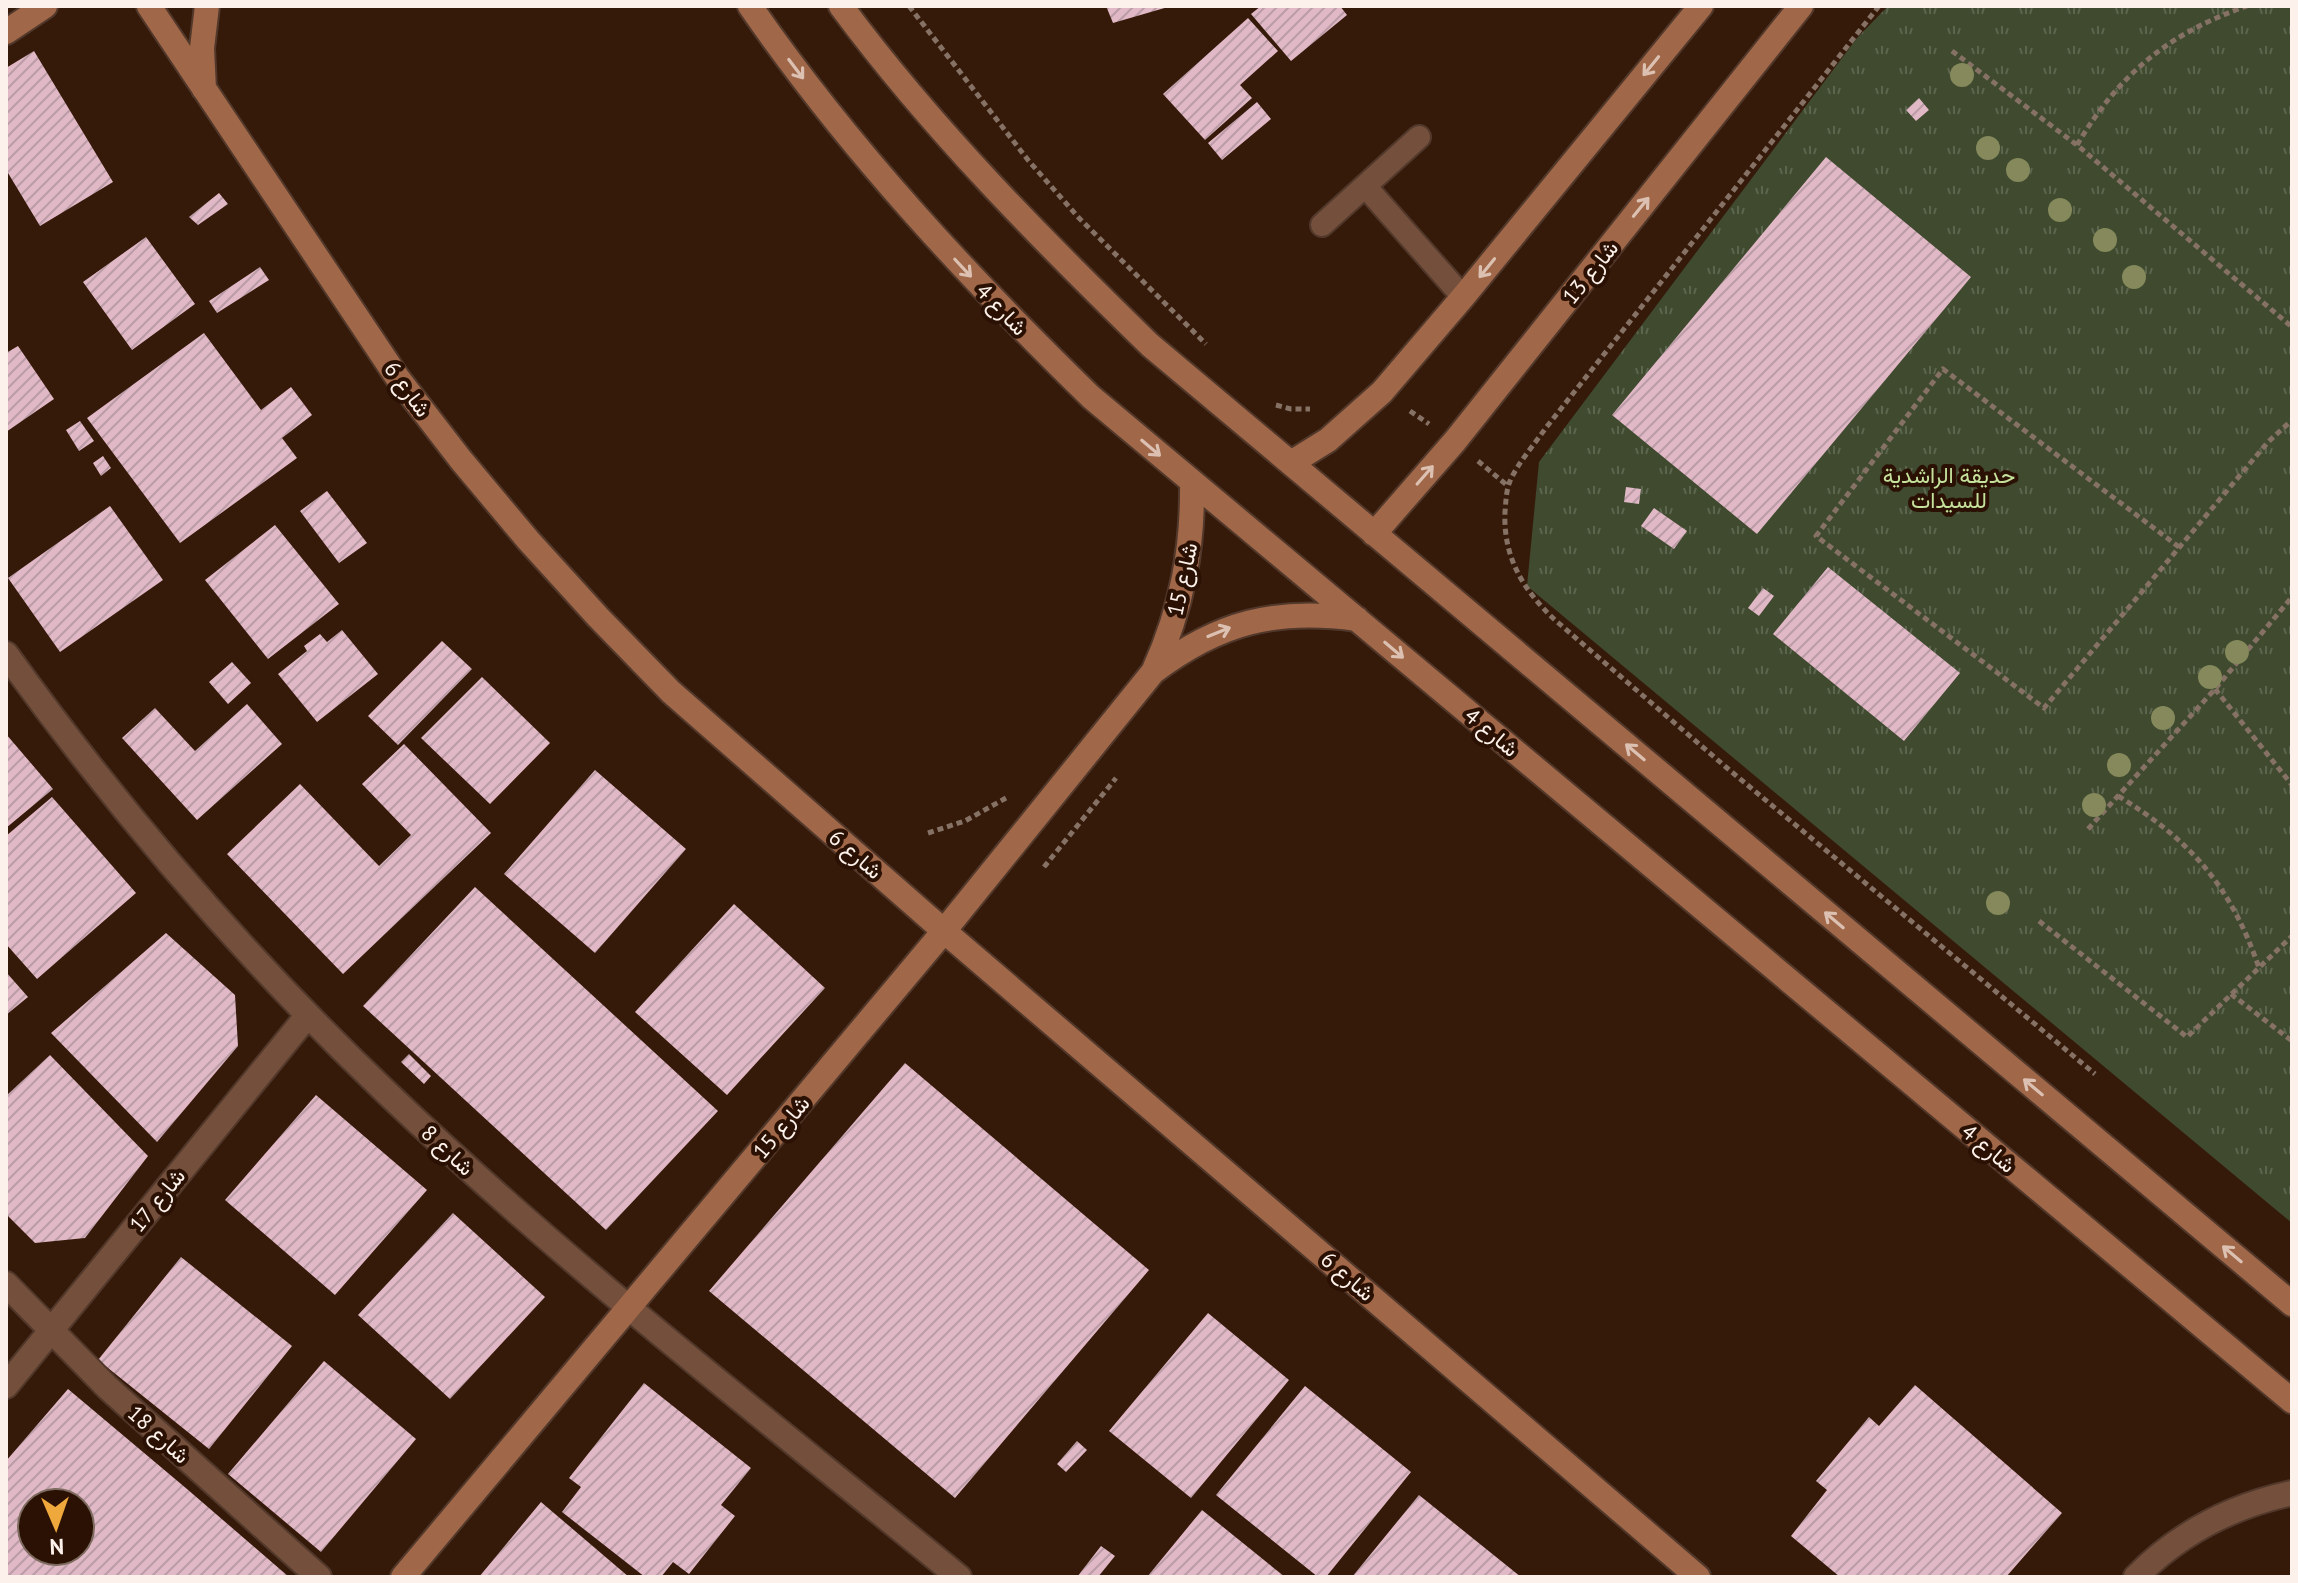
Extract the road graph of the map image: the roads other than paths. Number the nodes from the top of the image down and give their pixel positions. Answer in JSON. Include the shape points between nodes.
{"nodes":[{"id":1,"x":45,"y":6,"type":"edge"},
{"id":2,"x":149,"y":6,"type":"edge"},
{"id":3,"x":207,"y":6,"type":"edge"},
{"id":4,"x":750,"y":6,"type":"edge"},
{"id":5,"x":841,"y":6,"type":"edge"},
{"id":6,"x":1701,"y":6,"type":"edge"},
{"id":7,"x":1801,"y":6,"type":"edge"},
{"id":8,"x":6,"y":32,"type":"edge"},
{"id":9,"x":204,"y":92,"type":"junction"},
{"id":10,"x":1419,"y":137,"type":"dead end"},
{"id":11,"x":1365,"y":186,"type":"junction"},
{"id":12,"x":1322,"y":225,"type":"dead end"},
{"id":13,"x":1463,"y":297,"type":"junction"},
{"id":14,"x":1291,"y":463,"type":"junction"},
{"id":15,"x":1192,"y":482,"type":"junction"},
{"id":16,"x":1374,"y":534,"type":"junction"},
{"id":17,"x":1357,"y":619,"type":"junction"},
{"id":18,"x":6,"y":654,"type":"edge"},
{"id":19,"x":1153,"y":672,"type":"junction"},
{"id":20,"x":944,"y":931,"type":"junction"},
{"id":21,"x":308,"y":1015,"type":"junction"},
{"id":22,"x":6,"y":1284,"type":"edge"},
{"id":23,"x":2292,"y":1304,"type":"edge"},
{"id":24,"x":629,"y":1308,"type":"junction"},
{"id":25,"x":50,"y":1332,"type":"junction"},
{"id":26,"x":6,"y":1386,"type":"edge"},
{"id":27,"x":2292,"y":1401,"type":"edge"},
{"id":28,"x":2292,"y":1493,"type":"edge"},
{"id":29,"x":319,"y":1577,"type":"edge"},
{"id":30,"x":403,"y":1577,"type":"edge"},
{"id":31,"x":959,"y":1577,"type":"edge"},
{"id":32,"x":1698,"y":1577,"type":"edge"},
{"id":33,"x":2136,"y":1577,"type":"edge"}],
"edges":[{"from":1,"to":8,"type":"street"},
{"from":2,"to":9,"type":"street","name":"شارع 6"},
{"from":3,"to":9,"type":"street"},
{"from":4,"to":15,"type":"street","name":"شارع 4","one_way":true,"via":[[817,97],[938,242],[1091,397]]},
{"from":5,"to":14,"type":"street","via":[[923,108],[1043,240],[1150,345]]},
{"from":6,"to":13,"type":"street","one_way":true},
{"from":16,"to":7,"type":"street","name":"شارع 13","one_way":true,"via":[[1455,441]]},
{"from":9,"to":20,"type":"street","name":"شارع 6","via":[[397,377],[538,551],[671,692]]},
{"from":10,"to":11,"type":"lane"},
{"from":11,"to":12,"type":"lane"},
{"from":11,"to":13,"type":"lane"},
{"from":13,"to":14,"type":"street","via":[[1361,413]]},
{"from":14,"to":16,"type":"street"},
{"from":15,"to":17,"type":"street","name":"شارع 4"},
{"from":15,"to":19,"type":"street","name":"شارع 15","via":[[1189,560],[1169,636]]},
{"from":23,"to":16,"type":"street","one_way":true},
{"from":19,"to":17,"type":"street","name":"شارع 15","one_way":true,"via":[[1182,650],[1249,621],[1321,614]]},
{"from":17,"to":27,"type":"street","name":"شارع 4","one_way":true},
{"from":18,"to":21,"type":"street","name":"شارع 8","via":[[122,805]]},
{"from":19,"to":20,"type":"street","name":"شارع 15"},
{"from":20,"to":24,"type":"street","name":"شارع 15"},
{"from":20,"to":32,"type":"street","name":"شارع 6"},
{"from":21,"to":24,"type":"street","name":"شارع 8","via":[[465,1166]]},
{"from":21,"to":25,"type":"street","name":"شارع 17"},
{"from":22,"to":25,"type":"street","name":"شارع 18"},
{"from":24,"to":30,"type":"street","name":"شارع 15"},
{"from":24,"to":31,"type":"street","name":"شارع 8"},
{"from":25,"to":26,"type":"street","name":"شارع 17"},
{"from":25,"to":29,"type":"street","name":"شارع 18"},
{"from":28,"to":33,"type":"street","via":[[2219,1516],[2179,1540]]}]}
